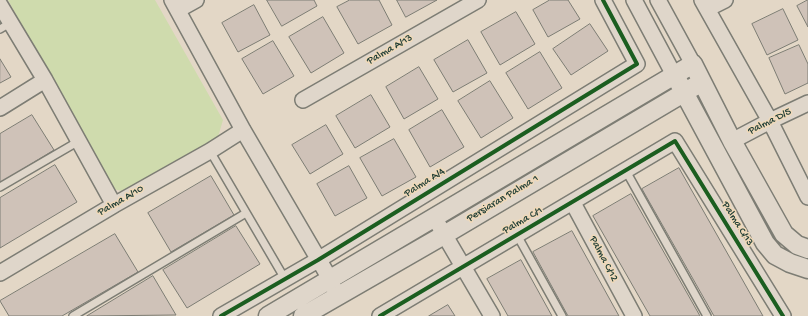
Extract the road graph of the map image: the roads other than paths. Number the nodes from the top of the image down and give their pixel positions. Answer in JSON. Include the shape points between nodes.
{"nodes":[{"id":1,"x":196,"y":0,"type":"edge"},
{"id":2,"x":478,"y":0,"type":"edge"},
{"id":3,"x":604,"y":0,"type":"edge"},
{"id":4,"x":634,"y":0,"type":"edge"},
{"id":5,"x":658,"y":0,"type":"edge"},
{"id":6,"x":725,"y":0,"type":"edge"},
{"id":7,"x":704,"y":4,"type":"edge"},
{"id":8,"x":0,"y":5,"type":"edge"},
{"id":9,"x":175,"y":5,"type":"edge"},
{"id":10,"x":5,"y":26,"type":"edge"},
{"id":11,"x":693,"y":64,"type":"junction"},
{"id":12,"x":674,"y":75,"type":"junction"},
{"id":13,"x":45,"y":80,"type":"junction"},
{"id":14,"x":702,"y":82,"type":"junction"},
{"id":15,"x":684,"y":91,"type":"junction"},
{"id":16,"x":303,"y":100,"type":"dead end"},
{"id":17,"x":808,"y":103,"type":"edge"},
{"id":18,"x":0,"y":108,"type":"edge"},
{"id":19,"x":770,"y":121,"type":"junction"},
{"id":20,"x":242,"y":130,"type":"junction"},
{"id":21,"x":79,"y":141,"type":"junction"},
{"id":22,"x":675,"y":141,"type":"joint"},
{"id":23,"x":732,"y":141,"type":"junction"},
{"id":24,"x":210,"y":151,"type":"junction"},
{"id":25,"x":626,"y":171,"type":"junction"},
{"id":26,"x":0,"y":187,"type":"edge"},
{"id":27,"x":808,"y":197,"type":"edge"},
{"id":28,"x":573,"y":203,"type":"junction"},
{"id":29,"x":114,"y":205,"type":"junction"},
{"id":30,"x":246,"y":213,"type":"junction"},
{"id":31,"x":434,"y":217,"type":"junction"},
{"id":32,"x":516,"y":234,"type":"junction"},
{"id":33,"x":444,"y":235,"type":"junction"},
{"id":34,"x":808,"y":249,"type":"edge"},
{"id":35,"x":318,"y":260,"type":"junction"},
{"id":36,"x":463,"y":267,"type":"junction"},
{"id":37,"x":808,"y":269,"type":"edge"},
{"id":38,"x":0,"y":273,"type":"edge"},
{"id":39,"x":285,"y":279,"type":"junction"},
{"id":40,"x":330,"y":279,"type":"junction"},
{"id":41,"x":337,"y":296,"type":"junction"},
{"id":42,"x":73,"y":316,"type":"edge"},
{"id":43,"x":221,"y":316,"type":"edge"},
{"id":44,"x":268,"y":316,"type":"edge"},
{"id":45,"x":303,"y":316,"type":"edge"},
{"id":46,"x":380,"y":316,"type":"edge"},
{"id":47,"x":492,"y":316,"type":"edge"},
{"id":48,"x":562,"y":316,"type":"edge"},
{"id":49,"x":634,"y":316,"type":"edge"},
{"id":50,"x":707,"y":316,"type":"edge"},
{"id":51,"x":783,"y":316,"type":"edge"}],
"edges":[{"from":1,"to":9,"type":"street"},
{"from":2,"to":16,"type":"street","name":"Palma A/13"},
{"from":3,"to":35,"type":"street","name":"Palma A/4","via":[[637,64]]},
{"from":4,"to":12,"type":"street"},
{"from":5,"to":11,"type":"street"},
{"from":6,"to":7,"type":"street"},
{"from":7,"to":19,"type":"street"},
{"from":8,"to":10,"type":"street"},
{"from":9,"to":20,"type":"street"},
{"from":10,"to":13,"type":"street"},
{"from":11,"to":12,"type":"street"},
{"from":11,"to":14,"type":"street"},
{"from":12,"to":15,"type":"street"},
{"from":12,"to":31,"type":"street"},
{"from":13,"to":18,"type":"street"},
{"from":13,"to":21,"type":"street"},
{"from":14,"to":15,"type":"street","name":"Persiaran Palma 1"},
{"from":14,"to":23,"type":"street"},
{"from":15,"to":33,"type":"street","name":"Persiaran Palma 1"},
{"from":15,"to":37,"type":"street","via":[[765,243],[775,255]]},
{"from":17,"to":19,"type":"street","name":"Palma D/5"},
{"from":19,"to":23,"type":"street","name":"Palma D/5"},
{"from":19,"to":27,"type":"street"},
{"from":20,"to":24,"type":"street","name":"Palma A/10"},
{"from":20,"to":35,"type":"street"},
{"from":21,"to":26,"type":"lane"},
{"from":21,"to":29,"type":"street"},
{"from":22,"to":25,"type":"street","name":"Palma C/1"},
{"from":22,"to":51,"type":"street","name":"Palma C/13"},
{"from":23,"to":34,"type":"street","via":[[784,234],[797,245]]},
{"from":24,"to":29,"type":"street","name":"Palma A/10"},
{"from":24,"to":30,"type":"lane"},
{"from":25,"to":28,"type":"street","name":"Palma C/1"},
{"from":25,"to":50,"type":"lane"},
{"from":28,"to":32,"type":"street","name":"Palma C/1"},
{"from":28,"to":49,"type":"street","name":"Palma C/12"},
{"from":29,"to":38,"type":"street","name":"Palma A/10"},
{"from":30,"to":39,"type":"lane"},
{"from":30,"to":42,"type":"lane"},
{"from":31,"to":33,"type":"street"},
{"from":31,"to":40,"type":"street"},
{"from":32,"to":36,"type":"street","name":"Palma C/1"},
{"from":32,"to":48,"type":"lane"},
{"from":33,"to":36,"type":"street"},
{"from":33,"to":41,"type":"street","name":"Persiaran Palma 1"},
{"from":35,"to":39,"type":"street","name":"Palma A/4"},
{"from":35,"to":40,"type":"street"},
{"from":36,"to":46,"type":"street","name":"Palma C/1"},
{"from":36,"to":47,"type":"street"},
{"from":39,"to":43,"type":"street","name":"Palma A/4"},
{"from":40,"to":41,"type":"street"},
{"from":40,"to":44,"type":"street"},
{"from":41,"to":45,"type":"street","name":"Persiaran Palma 1"}]}
